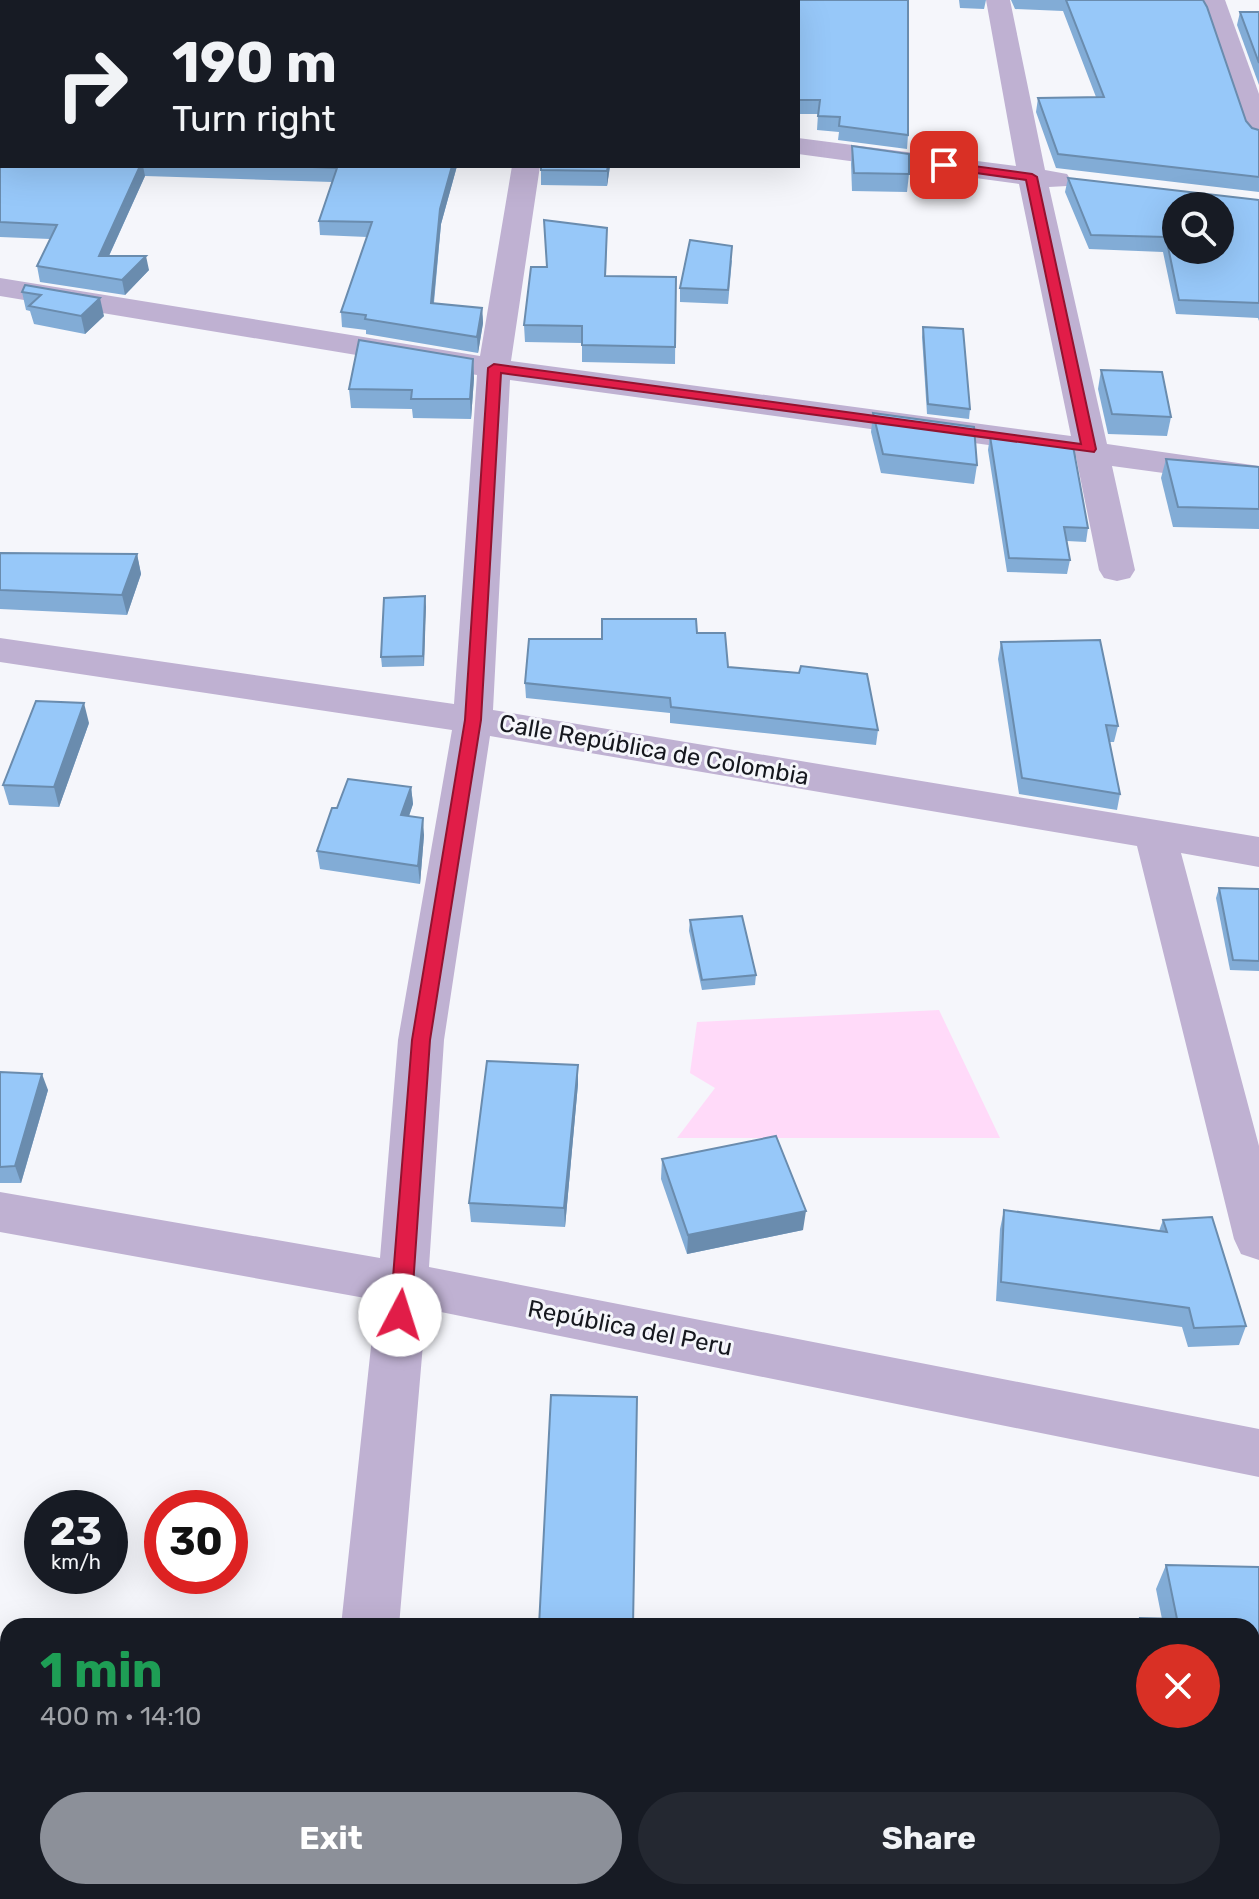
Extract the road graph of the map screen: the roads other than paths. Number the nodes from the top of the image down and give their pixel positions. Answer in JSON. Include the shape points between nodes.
{"nodes":[{"id":1,"x":998,"y":0,"type":"edge"},
{"id":2,"x":1213,"y":0,"type":"edge"},
{"id":3,"x":1259,"y":133,"type":"edge"},
{"id":4,"x":800,"y":146,"type":"edge"},
{"id":5,"x":526,"y":168,"type":"edge"},
{"id":6,"x":1032,"y":177,"type":"junction"},
{"id":7,"x":1077,"y":182,"type":"edge"},
{"id":8,"x":0,"y":287,"type":"edge"},
{"id":9,"x":494,"y":368,"type":"junction"},
{"id":10,"x":1089,"y":449,"type":"junction"},
{"id":11,"x":1259,"y":476,"type":"edge"},
{"id":12,"x":1117,"y":570,"type":"dead end"},
{"id":13,"x":0,"y":650,"type":"edge"},
{"id":14,"x":473,"y":720,"type":"junction"},
{"id":15,"x":1155,"y":834,"type":"junction"},
{"id":16,"x":1259,"y":852,"type":"edge"},
{"id":17,"x":0,"y":1212,"type":"edge"},
{"id":18,"x":1259,"y":1239,"type":"edge"},
{"id":19,"x":403,"y":1283,"type":"junction"},
{"id":20,"x":1259,"y":1453,"type":"edge"},
{"id":21,"x":371,"y":1618,"type":"edge"}],
"edges":[{"from":1,"to":6,"type":"street"},
{"from":2,"to":3,"type":"street"},
{"from":4,"to":6,"type":"street"},
{"from":5,"to":9,"type":"street"},
{"from":6,"to":7,"type":"street"},
{"from":6,"to":10,"type":"street"},
{"from":8,"to":9,"type":"street"},
{"from":9,"to":10,"type":"street"},
{"from":9,"to":14,"type":"street"},
{"from":10,"to":11,"type":"street"},
{"from":10,"to":12,"type":"street"},
{"from":13,"to":14,"type":"street","name":"Calle República de Colombia"},
{"from":14,"to":15,"type":"street","name":"Calle República de Colombia"},
{"from":14,"to":19,"type":"street","via":[[421,1040]]},
{"from":15,"to":16,"type":"street","name":"Calle República de Colombia"},
{"from":15,"to":18,"type":"street"},
{"from":17,"to":19,"type":"street","name":"República del Peru"},
{"from":19,"to":20,"type":"street","name":"República del Peru"},
{"from":19,"to":21,"type":"street"}]}
